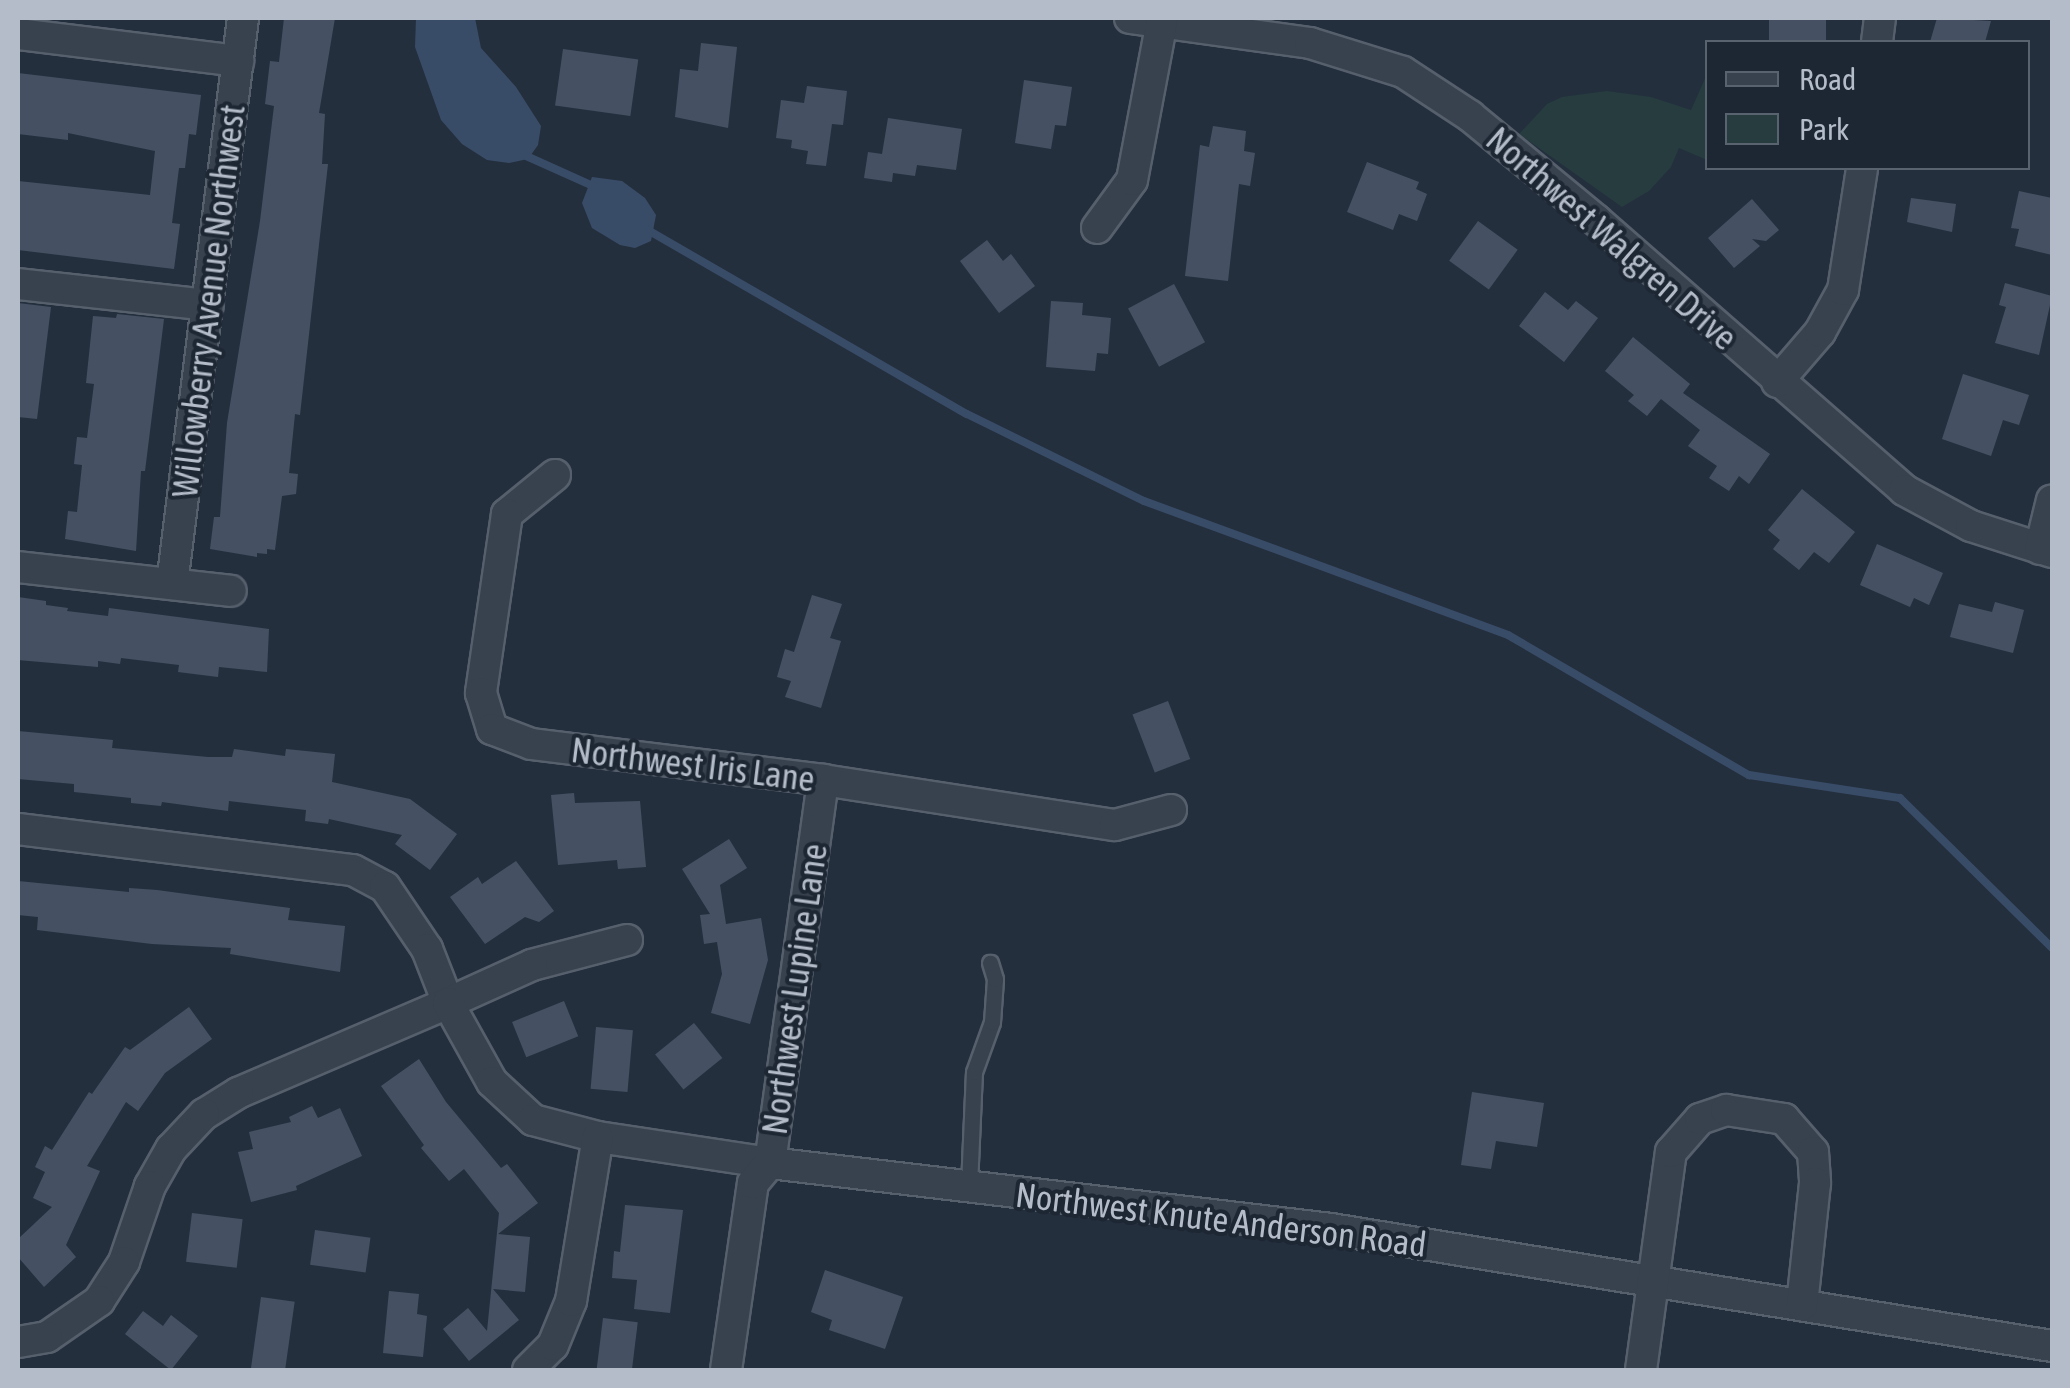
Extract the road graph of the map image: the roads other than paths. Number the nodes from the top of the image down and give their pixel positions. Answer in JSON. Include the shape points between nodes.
{"nodes":[{"id":1,"x":244,"y":18,"type":"edge"},
{"id":2,"x":1130,"y":18,"type":"edge"},
{"id":3,"x":1162,"y":22,"type":"junction"},
{"id":4,"x":18,"y":34,"type":"edge"},
{"id":5,"x":238,"y":61,"type":"junction"},
{"id":6,"x":1862,"y":170,"type":"edge"},
{"id":7,"x":1097,"y":228,"type":"dead end"},
{"id":8,"x":18,"y":284,"type":"edge"},
{"id":9,"x":208,"y":305,"type":"junction"},
{"id":10,"x":1777,"y":382,"type":"junction"},
{"id":11,"x":554,"y":476,"type":"dead end"},
{"id":12,"x":2052,"y":500,"type":"edge"},
{"id":13,"x":2046,"y":550,"type":"edge"},
{"id":14,"x":18,"y":567,"type":"edge"},
{"id":15,"x":172,"y":584,"type":"junction"},
{"id":16,"x":231,"y":591,"type":"dead end"},
{"id":17,"x":822,"y":780,"type":"junction"},
{"id":18,"x":1171,"y":810,"type":"dead end"},
{"id":19,"x":18,"y":829,"type":"edge"},
{"id":20,"x":627,"y":940,"type":"dead end"},
{"id":21,"x":990,"y":963,"type":"dead end"},
{"id":22,"x":448,"y":1004,"type":"junction"},
{"id":23,"x":598,"y":1137,"type":"junction"},
{"id":24,"x":770,"y":1163,"type":"junction"},
{"id":25,"x":969,"y":1186,"type":"junction"},
{"id":26,"x":1653,"y":1281,"type":"junction"},
{"id":27,"x":1802,"y":1305,"type":"junction"},
{"id":28,"x":18,"y":1342,"type":"edge"},
{"id":29,"x":2052,"y":1346,"type":"edge"},
{"id":30,"x":528,"y":1370,"type":"edge"},
{"id":31,"x":726,"y":1370,"type":"edge"},
{"id":32,"x":1641,"y":1370,"type":"edge"}],
"edges":[{"from":1,"to":5,"type":"street","name":"Willowberry Avenue Northwest"},
{"from":2,"to":3,"type":"street","name":"Northwest Walgren Drive"},
{"from":3,"to":7,"type":"street","via":[[1132,180]]},
{"from":3,"to":10,"type":"street","name":"Northwest Walgren Drive","via":[[1310,43],[1403,72],[1470,116],[1582,208]]},
{"from":4,"to":5,"type":"street"},
{"from":5,"to":9,"type":"street","name":"Willowberry Avenue Northwest"},
{"from":6,"to":10,"type":"street","via":[[1843,290],[1820,332]]},
{"from":8,"to":9,"type":"street"},
{"from":9,"to":15,"type":"street","name":"Willowberry Avenue Northwest"},
{"from":10,"to":13,"type":"street","name":"Northwest Walgren Drive","via":[[1904,490],[1971,526]]},
{"from":11,"to":17,"type":"street","name":"Northwest Iris Lane","via":[[507,514],[481,694],[492,729],[531,744]]},
{"from":12,"to":13,"type":"street"},
{"from":14,"to":15,"type":"street"},
{"from":15,"to":16,"type":"street"},
{"from":17,"to":18,"type":"street","name":"Northwest Iris Lane","via":[[1115,825]]},
{"from":17,"to":24,"type":"street","name":"Northwest Lupine Lane"},
{"from":19,"to":22,"type":"street","name":"Northwest Knute Anderson Road","via":[[353,870],[385,887],[427,949]]},
{"from":20,"to":22,"type":"street","via":[[532,965]]},
{"from":21,"to":25,"type":"lane","via":[[992,1022],[974,1072]]},
{"from":22,"to":23,"type":"street","name":"Northwest Knute Anderson Road","via":[[475,1056],[511,1103],[533,1120]]},
{"from":22,"to":28,"type":"street","via":[[238,1093],[204,1114],[171,1149],[150,1186],[124,1262],[98,1301],[46,1338]]},
{"from":23,"to":24,"type":"street","name":"Northwest Knute Anderson Road"},
{"from":23,"to":30,"type":"street","via":[[571,1301],[553,1345]]},
{"from":24,"to":25,"type":"street","name":"Northwest Knute Anderson Road"},
{"from":24,"to":31,"type":"street","name":"Northwest Lupine Lane","via":[[753,1183]]},
{"from":25,"to":26,"type":"street","name":"Northwest Knute Anderson Road","via":[[1331,1229]]},
{"from":26,"to":27,"type":"street","name":"Northwest Knute Anderson Road"},
{"from":26,"to":27,"type":"street","via":[[1671,1152],[1700,1119],[1726,1110],[1756,1112],[1784,1119],[1813,1152]]},
{"from":26,"to":32,"type":"street"},
{"from":27,"to":29,"type":"street","name":"Northwest Knute Anderson Road"}]}
